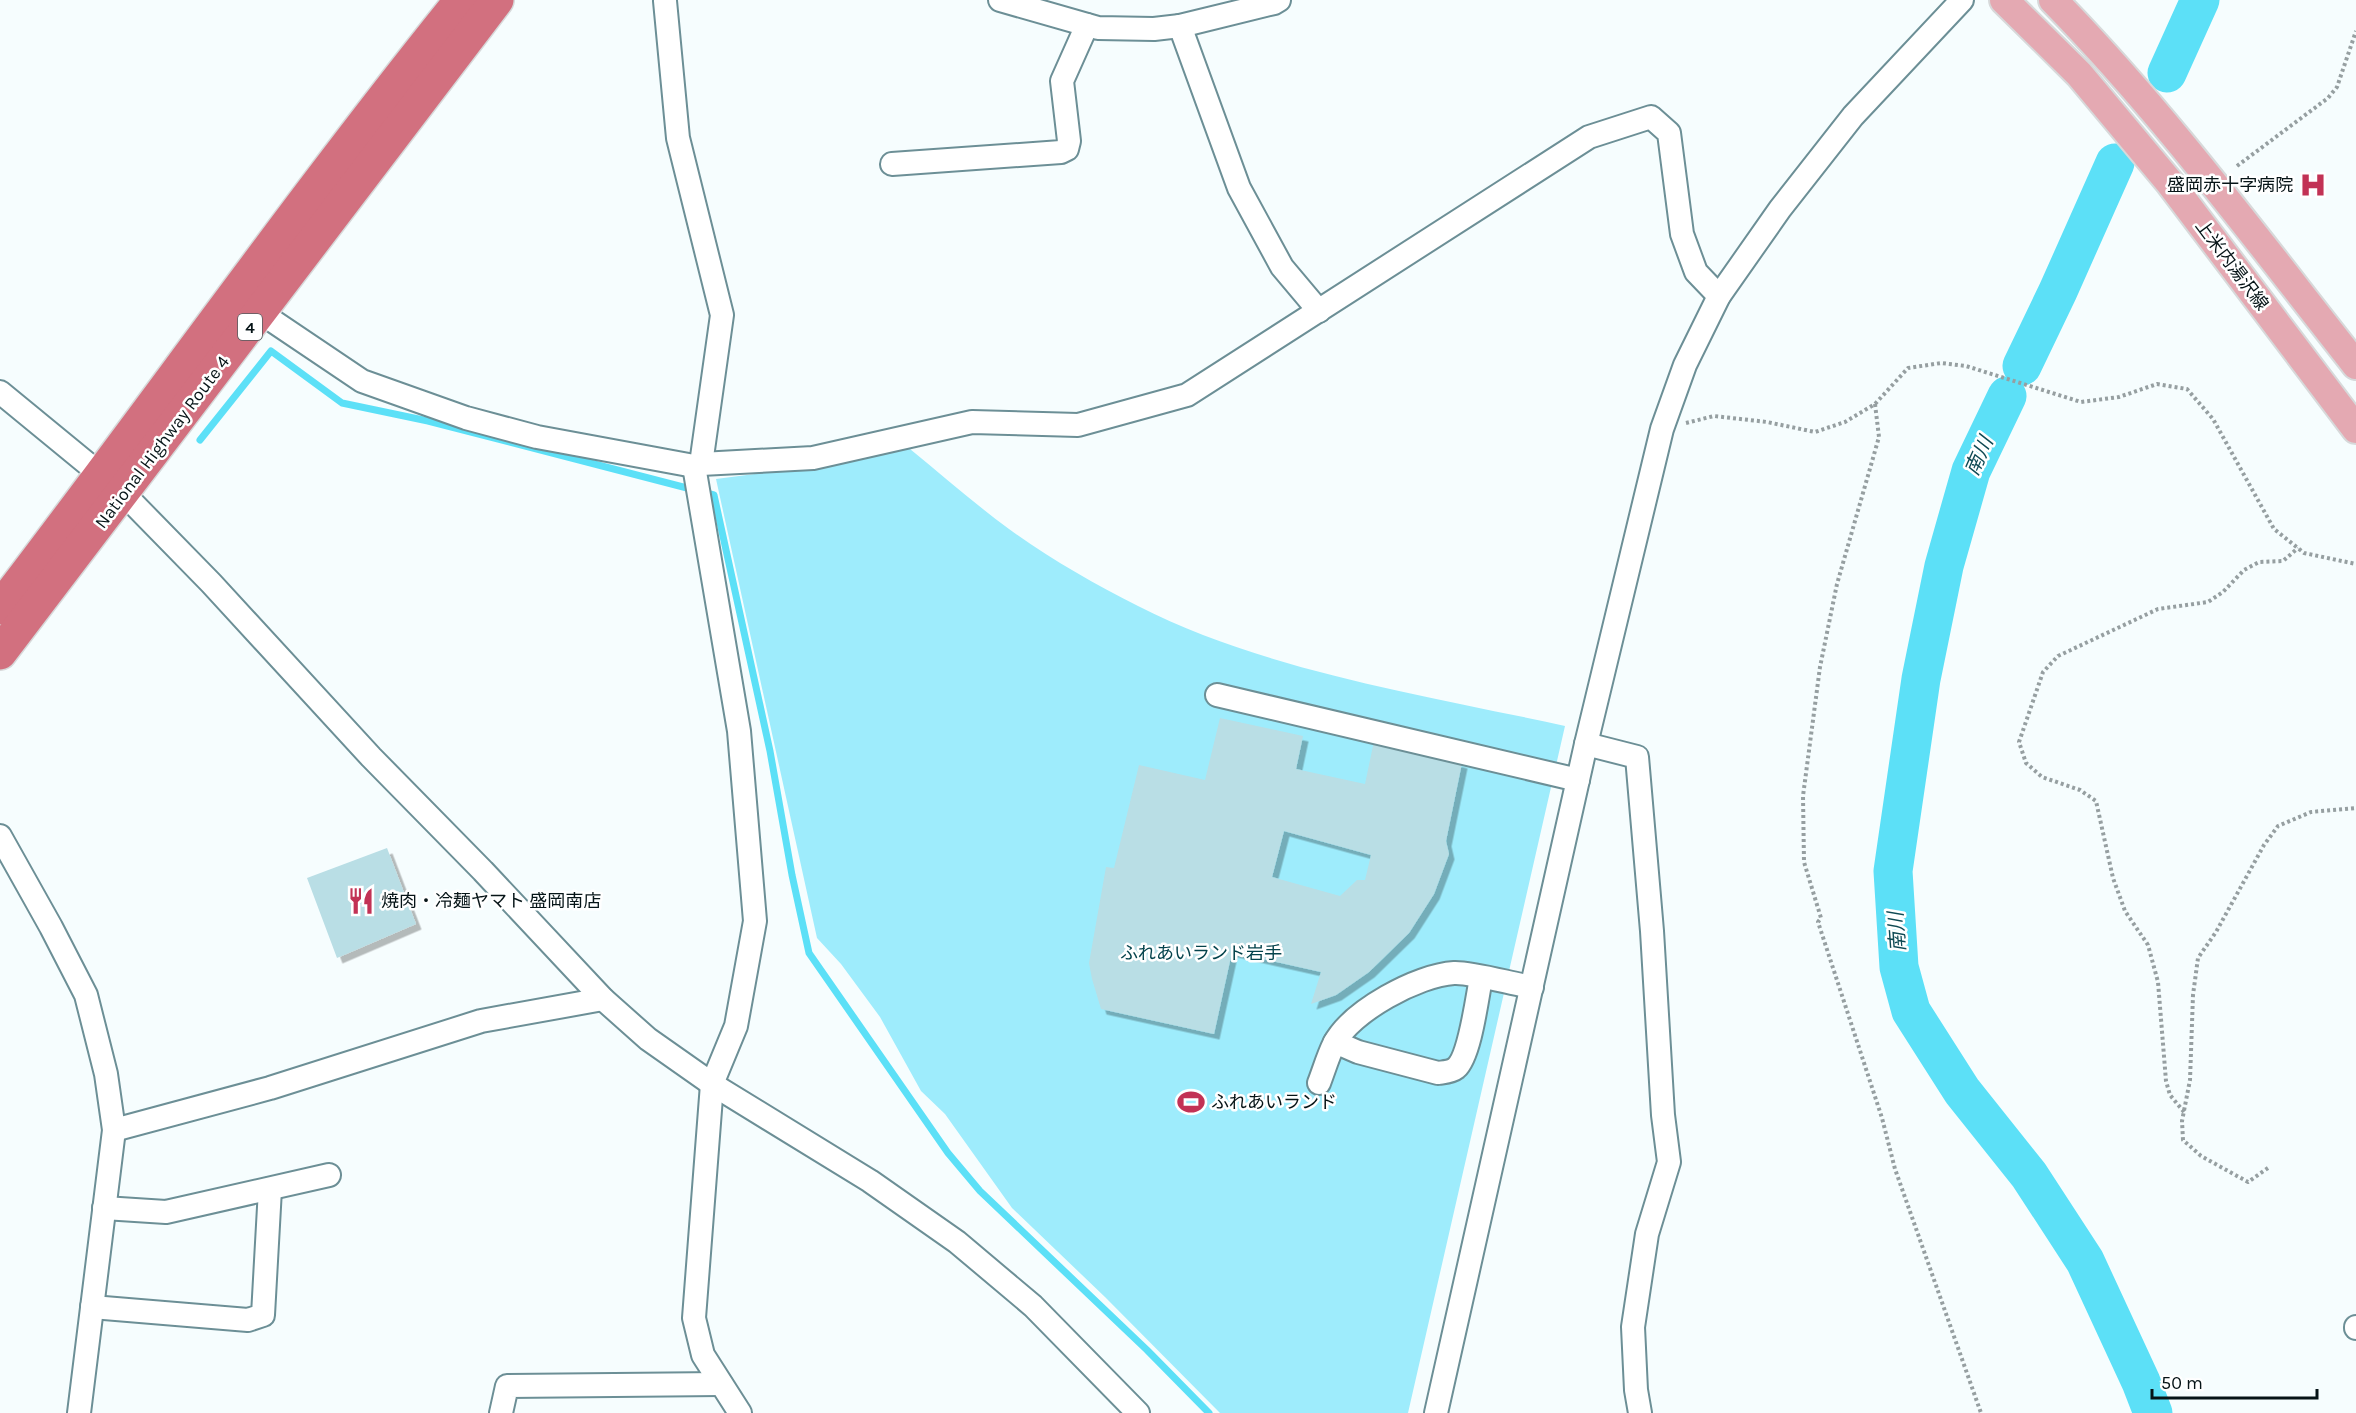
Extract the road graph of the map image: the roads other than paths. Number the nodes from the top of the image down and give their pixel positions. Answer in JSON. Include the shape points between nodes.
{"nodes":[{"id":1,"x":460,"y":0,"type":"edge"},
{"id":2,"x":497,"y":0,"type":"edge"},
{"id":3,"x":664,"y":0,"type":"edge"},
{"id":4,"x":1000,"y":0,"type":"edge"},
{"id":5,"x":1280,"y":0,"type":"edge"},
{"id":6,"x":1962,"y":0,"type":"edge"},
{"id":7,"x":2004,"y":0,"type":"edge"},
{"id":8,"x":2053,"y":0,"type":"edge"},
{"id":9,"x":1057,"y":8,"type":"edge"},
{"id":10,"x":1087,"y":25,"type":"junction"},
{"id":11,"x":1180,"y":26,"type":"junction"},
{"id":12,"x":892,"y":164,"type":"dead end"},
{"id":13,"x":1719,"y":296,"type":"junction"},
{"id":14,"x":1319,"y":311,"type":"junction"},
{"id":15,"x":261,"y":313,"type":"junction"},
{"id":16,"x":2356,"y":365,"type":"edge"},
{"id":17,"x":0,"y":392,"type":"edge"},
{"id":18,"x":2356,"y":429,"type":"edge"},
{"id":19,"x":697,"y":469,"type":"junction"},
{"id":20,"x":113,"y":483,"type":"junction"},
{"id":21,"x":0,"y":608,"type":"edge"},
{"id":22,"x":0,"y":653,"type":"edge"},
{"id":23,"x":1217,"y":695,"type":"dead end"},
{"id":24,"x":1586,"y":744,"type":"junction"},
{"id":25,"x":1578,"y":780,"type":"junction"},
{"id":26,"x":0,"y":836,"type":"edge"},
{"id":27,"x":1481,"y":978,"type":"junction"},
{"id":28,"x":1532,"y":987,"type":"junction"},
{"id":29,"x":603,"y":999,"type":"junction"},
{"id":30,"x":1335,"y":1042,"type":"junction"},
{"id":31,"x":1319,"y":1083,"type":"dead end"},
{"id":32,"x":712,"y":1084,"type":"junction"},
{"id":33,"x":114,"y":1130,"type":"junction"},
{"id":34,"x":329,"y":1176,"type":"dead end"},
{"id":35,"x":270,"y":1189,"type":"junction"},
{"id":36,"x":104,"y":1208,"type":"junction"},
{"id":37,"x":92,"y":1307,"type":"junction"},
{"id":38,"x":721,"y":1384,"type":"junction"},
{"id":39,"x":79,"y":1413,"type":"edge"},
{"id":40,"x":501,"y":1413,"type":"edge"},
{"id":41,"x":740,"y":1413,"type":"edge"},
{"id":42,"x":1138,"y":1413,"type":"edge"},
{"id":43,"x":1436,"y":1413,"type":"edge"},
{"id":44,"x":1640,"y":1413,"type":"edge"}],
"edges":[{"from":1,"to":20,"type":"highway","name":"National Highway Route 4","number":"4","via":[[280,232]]},
{"from":2,"to":15,"type":"highway","name":"National Highway Route 4","number":"4"},
{"from":3,"to":19,"type":"street","via":[[678,138],[722,315]]},
{"from":4,"to":9,"type":"street"},
{"from":5,"to":11,"type":"street"},
{"from":6,"to":13,"type":"street","via":[[1852,116]]},
{"from":7,"to":18,"type":"main road","name":"上米内湯沢線","via":[[2079,74],[2170,183]]},
{"from":8,"to":16,"type":"main road","name":"上米内湯沢線","via":[[2098,46],[2212,180]]},
{"from":9,"to":10,"type":"street"},
{"from":10,"to":11,"type":"street","via":[[1154,29]]},
{"from":10,"to":12,"type":"street","via":[[1062,81],[1067,149]]},
{"from":11,"to":14,"type":"street","via":[[1239,188],[1282,267]]},
{"from":13,"to":14,"type":"street","via":[[1696,272],[1682,234],[1669,133],[1652,117],[1589,137]]},
{"from":13,"to":24,"type":"street","via":[[1685,365],[1662,429]]},
{"from":14,"to":19,"type":"street","via":[[1187,395],[1077,425],[972,422],[813,458]]},
{"from":15,"to":19,"type":"street","via":[[362,381],[537,437]]},
{"from":15,"to":20,"type":"highway","name":"National Highway Route 4","number":"4"},
{"from":17,"to":20,"type":"street"},
{"from":19,"to":32,"type":"street","via":[[739,731],[755,921],[736,1026]]},
{"from":20,"to":21,"type":"highway","name":"National Highway Route 4","number":"4"},
{"from":20,"to":22,"type":"highway","name":"National Highway Route 4","number":"4"},
{"from":20,"to":29,"type":"street","via":[[220,591],[371,757]]},
{"from":23,"to":25,"type":"street"},
{"from":24,"to":25,"type":"street"},
{"from":24,"to":44,"type":"street","via":[[1637,757],[1651,919],[1663,1115],[1670,1162],[1647,1234],[1633,1327]]},
{"from":25,"to":28,"type":"street"},
{"from":26,"to":33,"type":"street","via":[[86,995],[106,1074]]},
{"from":27,"to":28,"type":"street"},
{"from":27,"to":30,"type":"street","via":[[1456,973],[1403,987],[1367,1010]]},
{"from":27,"to":30,"type":"street","via":[[1465,1056],[1450,1072],[1438,1073]]},
{"from":28,"to":43,"type":"street"},
{"from":29,"to":32,"type":"street","via":[[648,1039]]},
{"from":29,"to":33,"type":"street","via":[[481,1021],[270,1088]]},
{"from":30,"to":31,"type":"street"},
{"from":32,"to":38,"type":"street","via":[[694,1318],[703,1355]]},
{"from":32,"to":42,"type":"street","via":[[870,1181],[957,1242],[1033,1306]]},
{"from":33,"to":36,"type":"street"},
{"from":34,"to":35,"type":"street"},
{"from":35,"to":36,"type":"street","via":[[166,1212]]},
{"from":35,"to":37,"type":"street","via":[[263,1315],[248,1320]]},
{"from":36,"to":37,"type":"street"},
{"from":37,"to":39,"type":"street"},
{"from":38,"to":40,"type":"street","via":[[507,1386]]},
{"from":38,"to":41,"type":"street"}]}
